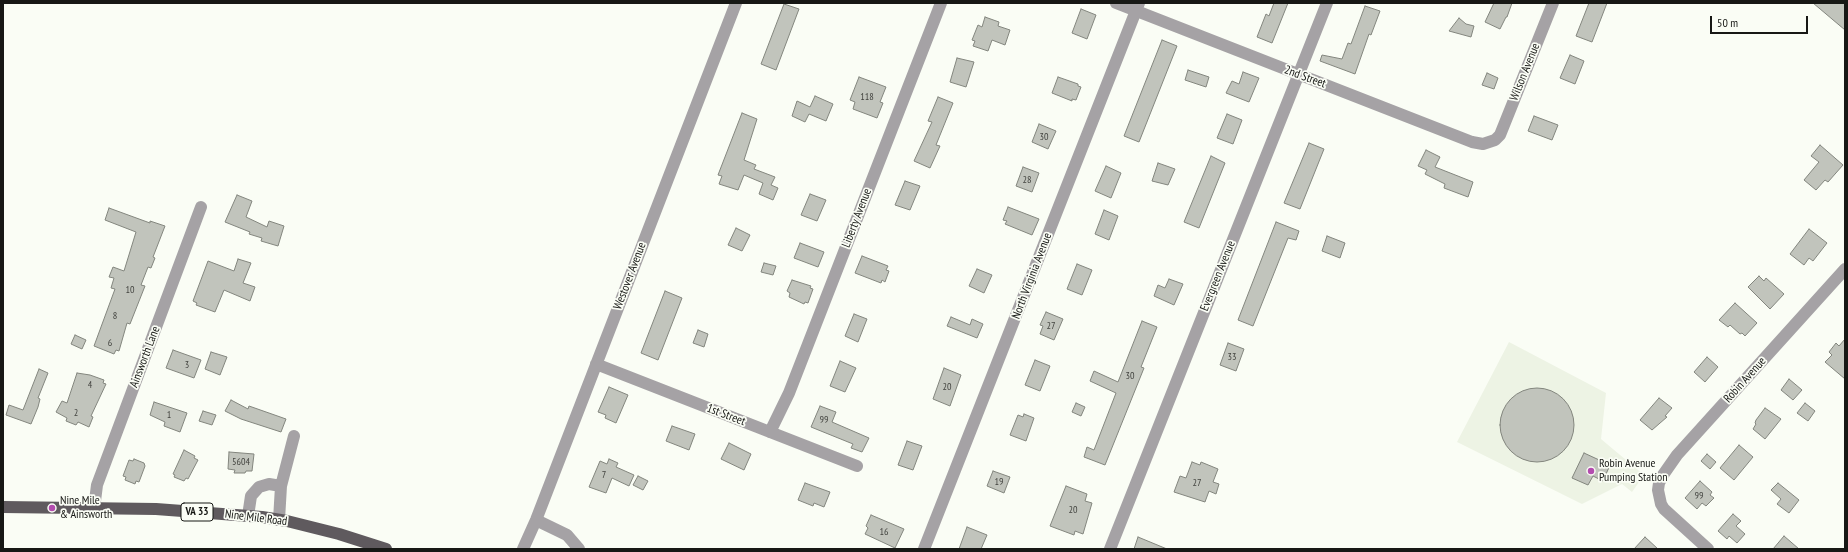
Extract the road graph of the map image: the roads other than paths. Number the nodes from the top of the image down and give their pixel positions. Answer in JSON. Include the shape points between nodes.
{"nodes":[{"id":1,"x":736,"y":3,"type":"edge"},
{"id":2,"x":941,"y":3,"type":"edge"},
{"id":3,"x":1116,"y":3,"type":"edge"},
{"id":4,"x":1327,"y":3,"type":"edge"},
{"id":5,"x":1553,"y":3,"type":"edge"},
{"id":6,"x":1138,"y":7,"type":"edge"},
{"id":7,"x":1299,"y":74,"type":"junction"},
{"id":8,"x":1495,"y":140,"type":"joint"},
{"id":9,"x":202,"y":207,"type":"dead end"},
{"id":10,"x":1845,"y":269,"type":"edge"},
{"id":11,"x":596,"y":364,"type":"junction"},
{"id":12,"x":770,"y":432,"type":"junction"},
{"id":13,"x":294,"y":436,"type":"dead end"},
{"id":14,"x":857,"y":466,"type":"dead end"},
{"id":15,"x":281,"y":486,"type":"junction"},
{"id":16,"x":3,"y":507,"type":"edge"},
{"id":17,"x":94,"y":509,"type":"junction"},
{"id":18,"x":248,"y":516,"type":"junction"},
{"id":19,"x":279,"y":520,"type":"junction"},
{"id":20,"x":536,"y":520,"type":"junction"},
{"id":21,"x":386,"y":549,"type":"edge"},
{"id":22,"x":523,"y":549,"type":"edge"},
{"id":23,"x":579,"y":549,"type":"edge"},
{"id":24,"x":924,"y":549,"type":"edge"},
{"id":25,"x":1110,"y":549,"type":"edge"},
{"id":26,"x":1708,"y":549,"type":"edge"}],
"edges":[{"from":1,"to":11,"type":"street","name":"Westover Avenue"},
{"from":2,"to":12,"type":"street","name":"Liberty Avenue","via":[[789,393]]},
{"from":3,"to":6,"type":"street","name":"2nd Street"},
{"from":4,"to":7,"type":"street","name":"Evergreen Avenue"},
{"from":5,"to":8,"type":"street","name":"Wilson Avenue","via":[[1500,135]]},
{"from":6,"to":7,"type":"street","name":"2nd Street"},
{"from":6,"to":24,"type":"street","name":"North Virginia Avenue"},
{"from":7,"to":8,"type":"street","name":"2nd Street","via":[[1472,142],[1483,144]]},
{"from":7,"to":25,"type":"street","name":"Evergreen Avenue"},
{"from":9,"to":17,"type":"street","name":"Ainsworth Lane","via":[[102,471]]},
{"from":10,"to":26,"type":"street","name":"Robin Avenue","via":[[1677,455],[1659,483],[1659,497],[1664,509]]},
{"from":11,"to":12,"type":"street","name":"1st Street"},
{"from":11,"to":20,"type":"street","name":"Westover Avenue"},
{"from":12,"to":14,"type":"street","name":"1st Street"},
{"from":13,"to":15,"type":"street"},
{"from":15,"to":18,"type":"street","via":[[269,484],[259,487],[251,496]]},
{"from":15,"to":19,"type":"street"},
{"from":16,"to":17,"type":"main road","name":"Nine Mile Road","number":"VA 33"},
{"from":17,"to":18,"type":"main road","name":"Nine Mile Road","number":"VA 33","via":[[182,510]]},
{"from":18,"to":19,"type":"main road","name":"Nine Mile Road","number":"VA 33"},
{"from":19,"to":21,"type":"main road","name":"Nine Mile Road","number":"VA 33","via":[[339,534]]},
{"from":20,"to":22,"type":"street","name":"Westover Avenue"},
{"from":20,"to":23,"type":"street","via":[[567,535]]}]}
